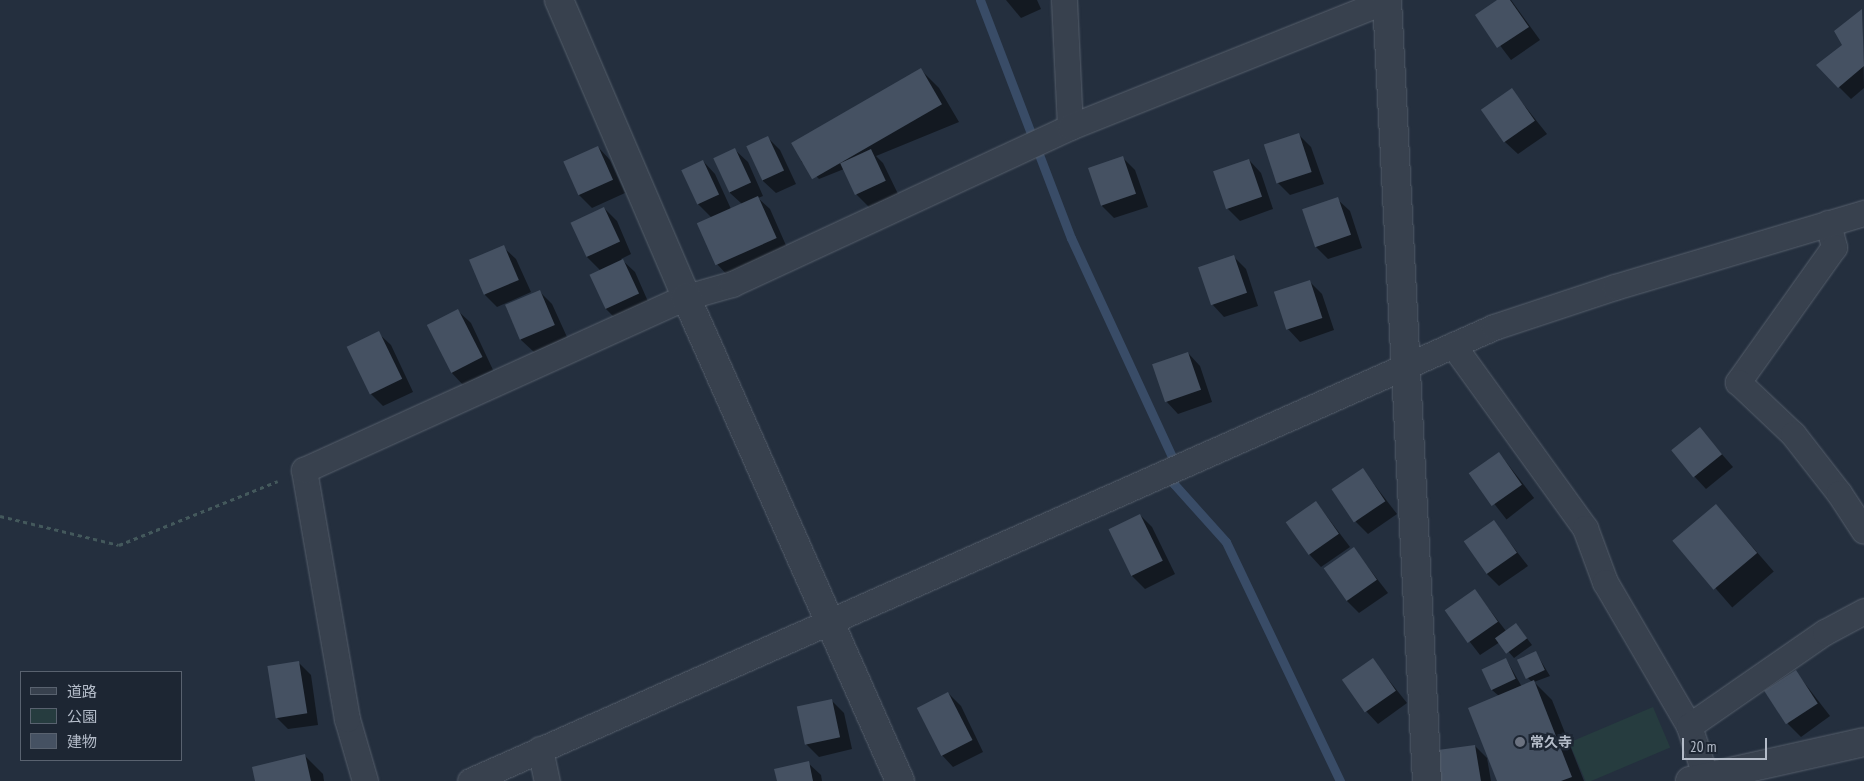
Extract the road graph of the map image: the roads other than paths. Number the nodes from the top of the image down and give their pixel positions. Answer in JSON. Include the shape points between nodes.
{"nodes":[{"id":1,"x":559,"y":0,"type":"edge"},
{"id":2,"x":1064,"y":0,"type":"edge"},
{"id":3,"x":1387,"y":0,"type":"edge"},
{"id":4,"x":1070,"y":127,"type":"junction"},
{"id":5,"x":1864,"y":213,"type":"edge"},
{"id":6,"x":1828,"y":223,"type":"junction"},
{"id":7,"x":686,"y":297,"type":"junction"},
{"id":8,"x":1453,"y":345,"type":"junction"},
{"id":9,"x":1405,"y":367,"type":"junction"},
{"id":10,"x":1864,"y":532,"type":"edge"},
{"id":11,"x":1864,"y":611,"type":"edge"},
{"id":12,"x":830,"y":622,"type":"junction"},
{"id":13,"x":1689,"y":726,"type":"junction"},
{"id":14,"x":1864,"y":742,"type":"edge"},
{"id":15,"x":540,"y":749,"type":"junction"},
{"id":16,"x":1698,"y":779,"type":"edge"},
{"id":17,"x":365,"y":781,"type":"edge"},
{"id":18,"x":470,"y":781,"type":"edge"},
{"id":19,"x":547,"y":781,"type":"edge"},
{"id":20,"x":900,"y":781,"type":"edge"},
{"id":21,"x":1427,"y":781,"type":"edge"}],
"edges":[{"from":1,"to":7,"type":"street"},
{"from":2,"to":4,"type":"street"},
{"from":3,"to":4,"type":"street"},
{"from":3,"to":9,"type":"street"},
{"from":4,"to":7,"type":"street","via":[[732,284]]},
{"from":5,"to":6,"type":"street"},
{"from":6,"to":8,"type":"street","via":[[1605,290],[1494,327]]},
{"from":6,"to":10,"type":"street","via":[[1834,247],[1738,382],[1793,434],[1839,493]]},
{"from":7,"to":12,"type":"street"},
{"from":7,"to":17,"type":"street","via":[[304,470],[348,719]]},
{"from":8,"to":9,"type":"street"},
{"from":8,"to":13,"type":"street","via":[[1586,528],[1604,582]]},
{"from":9,"to":12,"type":"street"},
{"from":9,"to":21,"type":"street"},
{"from":11,"to":13,"type":"street","via":[[1825,632]]},
{"from":12,"to":15,"type":"street"},
{"from":12,"to":20,"type":"street"},
{"from":13,"to":16,"type":"street"},
{"from":14,"to":16,"type":"street"},
{"from":15,"to":18,"type":"street"},
{"from":15,"to":19,"type":"street"}]}
